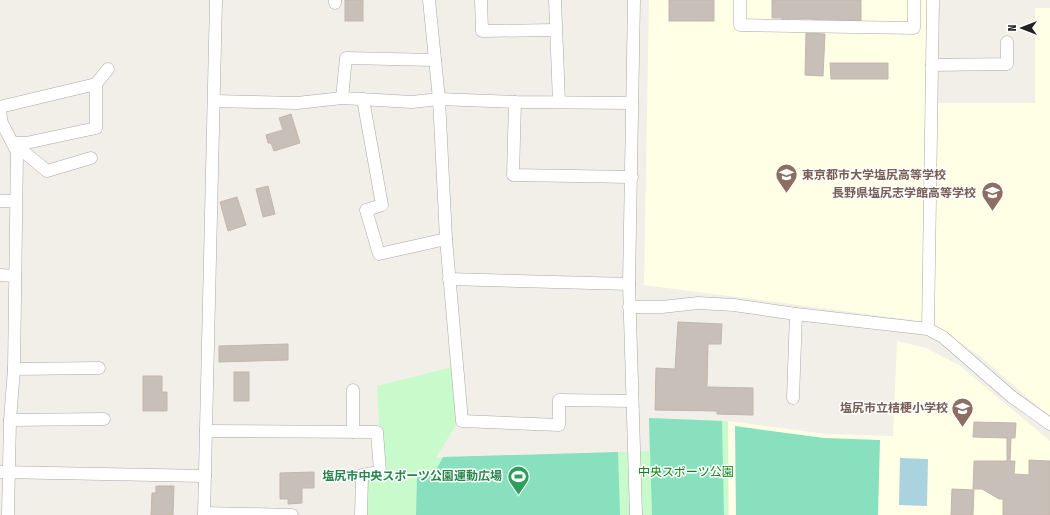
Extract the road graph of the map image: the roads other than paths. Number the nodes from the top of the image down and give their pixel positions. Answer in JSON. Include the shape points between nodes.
{"nodes":[{"id":1,"x":216,"y":0,"type":"edge"},
{"id":2,"x":429,"y":0,"type":"edge"},
{"id":3,"x":481,"y":0,"type":"edge"},
{"id":4,"x":555,"y":0,"type":"edge"},
{"id":5,"x":634,"y":0,"type":"edge"},
{"id":6,"x":740,"y":0,"type":"edge"},
{"id":7,"x":914,"y":0,"type":"edge"},
{"id":8,"x":933,"y":0,"type":"edge"},
{"id":9,"x":555,"y":30,"type":"junction"},
{"id":10,"x":1007,"y":42,"type":"dead end"},
{"id":11,"x":435,"y":60,"type":"junction"},
{"id":12,"x":932,"y":65,"type":"junction"},
{"id":13,"x":108,"y":70,"type":"dead end"},
{"id":14,"x":96,"y":84,"type":"junction"},
{"id":15,"x":342,"y":98,"type":"junction"},
{"id":16,"x":363,"y":99,"type":"junction"},
{"id":17,"x":439,"y":99,"type":"junction"},
{"id":18,"x":214,"y":101,"type":"junction"},
{"id":19,"x":515,"y":102,"type":"junction"},
{"id":20,"x":559,"y":102,"type":"junction"},
{"id":21,"x":632,"y":103,"type":"junction"},
{"id":22,"x":0,"y":107,"type":"edge"},
{"id":23,"x":1,"y":119,"type":"edge"},
{"id":24,"x":13,"y":143,"type":"junction"},
{"id":25,"x":91,"y":158,"type":"dead end"},
{"id":26,"x":632,"y":178,"type":"junction"},
{"id":27,"x":16,"y":201,"type":"junction"},
{"id":28,"x":0,"y":202,"type":"edge"},
{"id":29,"x":446,"y":239,"type":"junction"},
{"id":30,"x":0,"y":275,"type":"edge"},
{"id":31,"x":15,"y":276,"type":"junction"},
{"id":32,"x":449,"y":279,"type":"junction"},
{"id":33,"x":629,"y":284,"type":"junction"},
{"id":34,"x":629,"y":307,"type":"junction"},
{"id":35,"x":796,"y":314,"type":"junction"},
{"id":36,"x":928,"y":330,"type":"junction"},
{"id":37,"x":99,"y":368,"type":"dead end"},
{"id":38,"x":14,"y":369,"type":"junction"},
{"id":39,"x":353,"y":390,"type":"dead end"},
{"id":40,"x":793,"y":398,"type":"dead end"},
{"id":41,"x":632,"y":401,"type":"junction"},
{"id":42,"x":104,"y":419,"type":"dead end"},
{"id":43,"x":10,"y":420,"type":"junction"},
{"id":44,"x":1050,"y":424,"type":"edge"},
{"id":45,"x":206,"y":432,"type":"junction"},
{"id":46,"x":353,"y":432,"type":"junction"},
{"id":47,"x":4,"y":472,"type":"edge"},
{"id":48,"x":205,"y":476,"type":"junction"},
{"id":49,"x":205,"y":514,"type":"edge"},
{"id":50,"x":8,"y":515,"type":"edge"},
{"id":51,"x":292,"y":515,"type":"edge"},
{"id":52,"x":361,"y":515,"type":"edge"},
{"id":53,"x":636,"y":515,"type":"edge"}],
"edges":[{"from":1,"to":18,"type":"street"},
{"from":2,"to":11,"type":"street"},
{"from":3,"to":9,"type":"street","via":[[482,31]]},
{"from":4,"to":9,"type":"street"},
{"from":5,"to":21,"type":"street"},
{"from":6,"to":7,"type":"street","via":[[740,25],[914,28]]},
{"from":8,"to":12,"type":"street"},
{"from":9,"to":20,"type":"street"},
{"from":10,"to":12,"type":"street","via":[[1007,64]]},
{"from":11,"to":15,"type":"street","via":[[346,58]]},
{"from":11,"to":17,"type":"street"},
{"from":12,"to":36,"type":"street"},
{"from":13,"to":14,"type":"street"},
{"from":14,"to":22,"type":"street"},
{"from":14,"to":24,"type":"street","via":[[96,128],[26,143]]},
{"from":15,"to":16,"type":"street"},
{"from":15,"to":18,"type":"street","via":[[297,103]]},
{"from":16,"to":17,"type":"street","via":[[412,102]]},
{"from":16,"to":29,"type":"street","via":[[382,205],[366,210],[379,254]]},
{"from":17,"to":19,"type":"street"},
{"from":17,"to":29,"type":"street"},
{"from":18,"to":45,"type":"street"},
{"from":19,"to":20,"type":"street"},
{"from":19,"to":26,"type":"street","via":[[513,175]]},
{"from":20,"to":21,"type":"street"},
{"from":21,"to":26,"type":"street"},
{"from":23,"to":24,"type":"street"},
{"from":24,"to":25,"type":"street","via":[[47,171]]},
{"from":24,"to":27,"type":"street","via":[[17,152]]},
{"from":26,"to":33,"type":"street"},
{"from":27,"to":28,"type":"street"},
{"from":27,"to":31,"type":"street"},
{"from":29,"to":32,"type":"street"},
{"from":30,"to":31,"type":"street"},
{"from":31,"to":38,"type":"street"},
{"from":32,"to":33,"type":"street"},
{"from":32,"to":41,"type":"street","via":[[462,421],[558,425],[559,400]]},
{"from":33,"to":34,"type":"street"},
{"from":34,"to":35,"type":"street","via":[[698,303],[757,307]]},
{"from":34,"to":41,"type":"street"},
{"from":35,"to":36,"type":"street"},
{"from":35,"to":40,"type":"street"},
{"from":36,"to":44,"type":"street","via":[[943,337],[1012,397]]},
{"from":37,"to":38,"type":"street"},
{"from":38,"to":43,"type":"street"},
{"from":39,"to":46,"type":"street"},
{"from":41,"to":53,"type":"street"},
{"from":42,"to":43,"type":"street"},
{"from":43,"to":47,"type":"street"},
{"from":45,"to":46,"type":"street"},
{"from":45,"to":48,"type":"street"},
{"from":46,"to":52,"type":"street","via":[[377,432],[380,472],[362,476]]},
{"from":47,"to":48,"type":"street"},
{"from":47,"to":50,"type":"street"},
{"from":48,"to":49,"type":"street"},
{"from":49,"to":51,"type":"street"}]}
